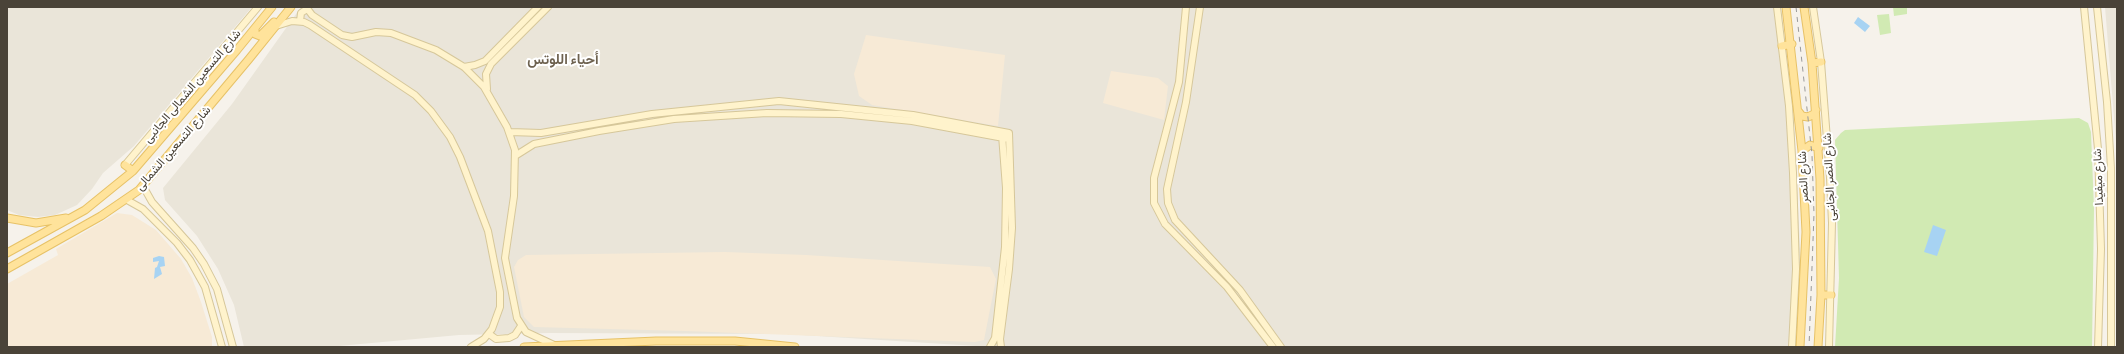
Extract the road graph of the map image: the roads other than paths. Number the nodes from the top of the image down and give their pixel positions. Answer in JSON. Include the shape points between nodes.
{"nodes":[{"id":1,"x":258,"y":7,"type":"edge"},
{"id":2,"x":272,"y":7,"type":"edge"},
{"id":3,"x":291,"y":7,"type":"edge"},
{"id":4,"x":538,"y":7,"type":"edge"},
{"id":5,"x":548,"y":7,"type":"edge"},
{"id":6,"x":1186,"y":7,"type":"edge"},
{"id":7,"x":1200,"y":7,"type":"edge"},
{"id":8,"x":1777,"y":7,"type":"edge"},
{"id":9,"x":1786,"y":7,"type":"edge"},
{"id":10,"x":1804,"y":7,"type":"edge"},
{"id":11,"x":1813,"y":7,"type":"edge"},
{"id":12,"x":2084,"y":7,"type":"edge"},
{"id":13,"x":2097,"y":7,"type":"edge"},
{"id":14,"x":307,"y":8,"type":"edge"},
{"id":15,"x":300,"y":21,"type":"junction"},
{"id":16,"x":276,"y":26,"type":"junction"},
{"id":17,"x":255,"y":29,"type":"junction"},
{"id":18,"x":1792,"y":44,"type":"junction"},
{"id":19,"x":1782,"y":46,"type":"junction"},
{"id":20,"x":1821,"y":62,"type":"junction"},
{"id":21,"x":1812,"y":63,"type":"junction"},
{"id":22,"x":464,"y":67,"type":"junction"},
{"id":23,"x":487,"y":91,"type":"junction"},
{"id":24,"x":1816,"y":110,"type":"junction"},
{"id":25,"x":1799,"y":112,"type":"junction"},
{"id":26,"x":913,"y":118,"type":"junction"},
{"id":27,"x":510,"y":132,"type":"junction"},
{"id":28,"x":1002,"y":135,"type":"junction"},
{"id":29,"x":1819,"y":148,"type":"junction"},
{"id":30,"x":1802,"y":151,"type":"junction"},
{"id":31,"x":515,"y":156,"type":"junction"},
{"id":32,"x":125,"y":165,"type":"joint"},
{"id":33,"x":133,"y":171,"type":"junction"},
{"id":34,"x":142,"y":186,"type":"junction"},
{"id":35,"x":127,"y":200,"type":"junction"},
{"id":36,"x":152,"y":202,"type":"junction"},
{"id":37,"x":143,"y":209,"type":"junction"},
{"id":38,"x":74,"y":216,"type":"junction"},
{"id":39,"x":2100,"y":217,"type":"junction"},
{"id":40,"x":7,"y":218,"type":"edge"},
{"id":41,"x":2112,"y":218,"type":"junction"},
{"id":42,"x":2112,"y":232,"type":"junction"},
{"id":43,"x":2100,"y":233,"type":"junction"},
{"id":44,"x":1192,"y":239,"type":"junction"},
{"id":45,"x":1186,"y":245,"type":"junction"},
{"id":46,"x":7,"y":253,"type":"edge"},
{"id":47,"x":7,"y":269,"type":"edge"},
{"id":48,"x":1795,"y":273,"type":"junction"},
{"id":49,"x":1804,"y":273,"type":"junction"},
{"id":50,"x":1821,"y":295,"type":"junction"},
{"id":51,"x":1831,"y":295,"type":"junction"},
{"id":52,"x":2114,"y":324,"type":"edge"},
{"id":53,"x":521,"y":326,"type":"junction"},
{"id":54,"x":489,"y":334,"type":"junction"},
{"id":55,"x":2114,"y":336,"type":"edge"},
{"id":56,"x":632,"y":341,"type":"junction"},
{"id":57,"x":583,"y":344,"type":"junction"},
{"id":58,"x":554,"y":345,"type":"junction"},
{"id":59,"x":222,"y":347,"type":"edge"},
{"id":60,"x":234,"y":347,"type":"edge"},
{"id":61,"x":471,"y":347,"type":"edge"},
{"id":62,"x":524,"y":347,"type":"edge"},
{"id":63,"x":592,"y":347,"type":"edge"},
{"id":64,"x":614,"y":347,"type":"edge"},
{"id":65,"x":795,"y":347,"type":"edge"},
{"id":66,"x":990,"y":347,"type":"edge"},
{"id":67,"x":1001,"y":347,"type":"edge"},
{"id":68,"x":1273,"y":347,"type":"edge"},
{"id":69,"x":1281,"y":347,"type":"edge"},
{"id":70,"x":1792,"y":347,"type":"edge"},
{"id":71,"x":1800,"y":347,"type":"edge"},
{"id":72,"x":1818,"y":347,"type":"edge"},
{"id":73,"x":1829,"y":347,"type":"edge"},
{"id":74,"x":2098,"y":347,"type":"edge"},
{"id":75,"x":2111,"y":347,"type":"edge"}],
"edges":[{"from":1,"to":32,"type":"street","name":"شارع التسعين الشمالى الجانبى"},
{"from":2,"to":17,"type":"main road","name":"شارع التسعين الشمالى"},
{"from":3,"to":16,"type":"main road","name":"شارع التسعين الشمالى"},
{"from":3,"to":17,"type":"main road","via":[[262,35],[256,36]]},
{"from":4,"to":22,"type":"street","via":[[485,60],[475,66]]},
{"from":5,"to":23,"type":"street","via":[[491,64],[485,80]]},
{"from":6,"to":45,"type":"street","via":[[1179,82],[1154,178],[1155,206],[1165,224]]},
{"from":7,"to":44,"type":"street","via":[[1186,102],[1167,194],[1173,217]]},
{"from":8,"to":19,"type":"street"},
{"from":9,"to":18,"type":"main road","name":"شارع النصر"},
{"from":10,"to":21,"type":"main road","name":"شارع النصر"},
{"from":11,"to":20,"type":"street","name":"شارع النصر الجانبى"},
{"from":12,"to":39,"type":"street","name":"شارع ميفيدا","via":[[2095,107]]},
{"from":13,"to":41,"type":"street","name":"شارع ميفيدا","via":[[2107,102]]},
{"from":14,"to":15,"type":"street","via":[[301,13]]},
{"from":14,"to":22,"type":"street","via":[[312,15],[342,35],[352,37],[381,32],[397,34],[447,55]]},
{"from":15,"to":16,"type":"street","via":[[288,21]]},
{"from":15,"to":54,"type":"street","via":[[310,25],[415,95],[438,119],[450,137],[488,231],[494,257],[500,300]]},
{"from":16,"to":34,"type":"main road","name":"شارع التسعين الشمالى"},
{"from":17,"to":33,"type":"main road","name":"شارع التسعين الشمالى"},
{"from":18,"to":19,"type":"main road"},
{"from":18,"to":25,"type":"main road","name":"شارع النصر"},
{"from":19,"to":48,"type":"street","via":[[1792,149]]},
{"from":20,"to":21,"type":"main road"},
{"from":20,"to":51,"type":"street","name":"شارع النصر الجانبى","via":[[1832,223]]},
{"from":21,"to":24,"type":"main road","name":"شارع النصر"},
{"from":22,"to":23,"type":"street"},
{"from":23,"to":27,"type":"street"},
{"from":24,"to":25,"type":"main road","via":[[1808,117],[1802,116]]},
{"from":24,"to":29,"type":"main road","name":"شارع النصر"},
{"from":25,"to":30,"type":"main road","name":"شارع النصر"},
{"from":26,"to":27,"type":"street","via":[[779,101],[652,114],[541,133]]},
{"from":26,"to":28,"type":"street"},
{"from":26,"to":31,"type":"street","via":[[791,112],[711,116],[635,124],[558,139],[530,146]]},
{"from":27,"to":31,"type":"street"},
{"from":28,"to":66,"type":"street","via":[[1006,188],[1005,247],[995,338]]},
{"from":28,"to":67,"type":"street","via":[[1009,133],[1012,228]]},
{"from":29,"to":30,"type":"main road","via":[[1810,145]]},
{"from":29,"to":50,"type":"main road","name":"شارع النصر"},
{"from":30,"to":49,"type":"main road","name":"شارع النصر","via":[[1806,232]]},
{"from":31,"to":53,"type":"street","via":[[514,196],[505,258],[517,318]]},
{"from":32,"to":33,"type":"main road"},
{"from":33,"to":38,"type":"main road","name":"شارع التسعين الشمالى","via":[[96,203]]},
{"from":34,"to":35,"type":"main road","name":"شارع التسعين الشمالى"},
{"from":34,"to":36,"type":"street"},
{"from":35,"to":37,"type":"street"},
{"from":35,"to":47,"type":"main road","name":"شارع التسعين الشمالى"},
{"from":36,"to":37,"type":"street","via":[[146,204]]},
{"from":36,"to":60,"type":"street","via":[[204,264],[217,289]]},
{"from":37,"to":59,"type":"street","via":[[178,243],[198,273],[205,287]]},
{"from":38,"to":40,"type":"main road","via":[[39,223]]},
{"from":38,"to":46,"type":"main road","name":"شارع التسعين الشمالى"},
{"from":39,"to":41,"type":"street","via":[[2107,220]]},
{"from":39,"to":43,"type":"street","name":"شارع ميفيدا"},
{"from":41,"to":42,"type":"street","name":"شارع ميفيدا"},
{"from":42,"to":43,"type":"street","via":[[2107,229]]},
{"from":42,"to":52,"type":"street","name":"شارع ميفيدا"},
{"from":43,"to":74,"type":"street","name":"شارع ميفيدا"},
{"from":44,"to":45,"type":"street"},
{"from":44,"to":69,"type":"street","via":[[1240,290]]},
{"from":45,"to":68,"type":"street","via":[[1227,287]]},
{"from":48,"to":49,"type":"main road"},
{"from":48,"to":70,"type":"street"},
{"from":49,"to":71,"type":"main road","name":"شارع النصر"},
{"from":50,"to":51,"type":"main road"},
{"from":50,"to":72,"type":"main road","name":"شارع النصر"},
{"from":51,"to":73,"type":"street","name":"شارع النصر الجانبى"},
{"from":52,"to":55,"type":"street","name":"شارع ميفيدا"},
{"from":53,"to":54,"type":"street","via":[[515,335],[509,338],[496,339]]},
{"from":53,"to":58,"type":"street","via":[[531,335]]},
{"from":54,"to":61,"type":"street"},
{"from":55,"to":75,"type":"street","name":"شارع ميفيدا"},
{"from":56,"to":57,"type":"main road"},
{"from":56,"to":64,"type":"main road"},
{"from":56,"to":65,"type":"main road","via":[[730,341]]},
{"from":57,"to":58,"type":"main road"},
{"from":57,"to":63,"type":"main road"},
{"from":58,"to":62,"type":"main road"}]}
